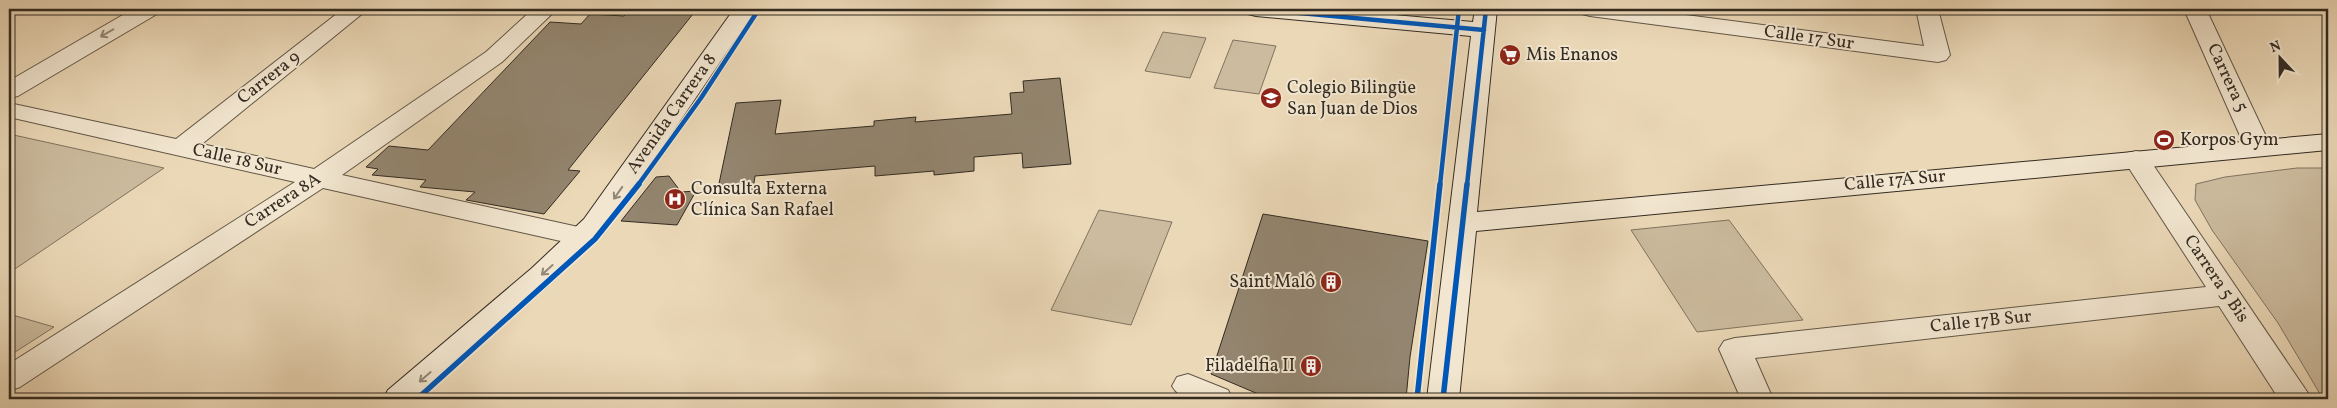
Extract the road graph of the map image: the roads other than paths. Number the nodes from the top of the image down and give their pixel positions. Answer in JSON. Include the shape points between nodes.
{"nodes":[{"id":1,"x":149,"y":9,"type":"edge"},
{"id":2,"x":357,"y":9,"type":"edge"},
{"id":3,"x":546,"y":9,"type":"edge"},
{"id":4,"x":745,"y":9,"type":"edge"},
{"id":5,"x":1256,"y":9,"type":"edge"},
{"id":6,"x":1590,"y":9,"type":"edge"},
{"id":7,"x":1927,"y":9,"type":"edge"},
{"id":8,"x":2195,"y":9,"type":"edge"},
{"id":9,"x":1292,"y":10,"type":"edge"},
{"id":10,"x":1485,"y":20,"type":"edge"},
{"id":11,"x":1753,"y":20,"type":"edge"},
{"id":12,"x":9,"y":91,"type":"edge"},
{"id":13,"x":9,"y":110,"type":"edge"},
{"id":14,"x":2328,"y":142,"type":"edge"},
{"id":15,"x":2258,"y":147,"type":"junction"},
{"id":16,"x":181,"y":148,"type":"junction"},
{"id":17,"x":2136,"y":158,"type":"junction"},
{"id":18,"x":318,"y":178,"type":"junction"},
{"id":19,"x":1462,"y":223,"type":"junction"},
{"id":20,"x":583,"y":237,"type":"junction"},
{"id":21,"x":2227,"y":295,"type":"junction"},
{"id":22,"x":9,"y":379,"type":"edge"},
{"id":23,"x":1188,"y":386,"type":"dead end"},
{"id":24,"x":399,"y":399,"type":"edge"},
{"id":25,"x":1217,"y":399,"type":"edge"},
{"id":26,"x":1443,"y":399,"type":"edge"},
{"id":27,"x":1757,"y":399,"type":"edge"},
{"id":28,"x":2296,"y":399,"type":"edge"}],
"edges":[{"from":1,"to":12,"type":"street","one_way":true},
{"from":2,"to":16,"type":"street","name":"Carrera 9"},
{"from":3,"to":18,"type":"street","name":"Carrera 8A","via":[[494,56]]},
{"from":4,"to":20,"type":"street","name":"Avenida Carrera 8","one_way":true,"via":[[605,212]]},
{"from":5,"to":9,"type":"street"},
{"from":6,"to":11,"type":"street","name":"Calle 17 Sur"},
{"from":7,"to":11,"type":"street","name":"Calle 17 Sur","via":[[1938,55]]},
{"from":8,"to":15,"type":"street","name":"Carrera 5"},
{"from":9,"to":10,"type":"street"},
{"from":10,"to":19,"type":"street"},
{"from":13,"to":16,"type":"street","name":"Calle 18 Sur"},
{"from":14,"to":15,"type":"street","name":"Calle 17A Sur"},
{"from":15,"to":17,"type":"street","name":"Calle 17A Sur"},
{"from":16,"to":18,"type":"street","name":"Calle 18 Sur"},
{"from":17,"to":19,"type":"street","name":"Calle 17A Sur"},
{"from":17,"to":21,"type":"street","name":"Carrera 5 Bis"},
{"from":18,"to":20,"type":"street","name":"Calle 18 Sur"},
{"from":18,"to":22,"type":"street","name":"Carrera 8A"},
{"from":19,"to":26,"type":"street"},
{"from":20,"to":24,"type":"street","name":"Avenida Carrera 8","one_way":true},
{"from":21,"to":27,"type":"street","name":"Calle 17B Sur","via":[[1735,349]]},
{"from":21,"to":28,"type":"street","name":"Carrera 5 Bis"},
{"from":23,"to":25,"type":"street"}]}
